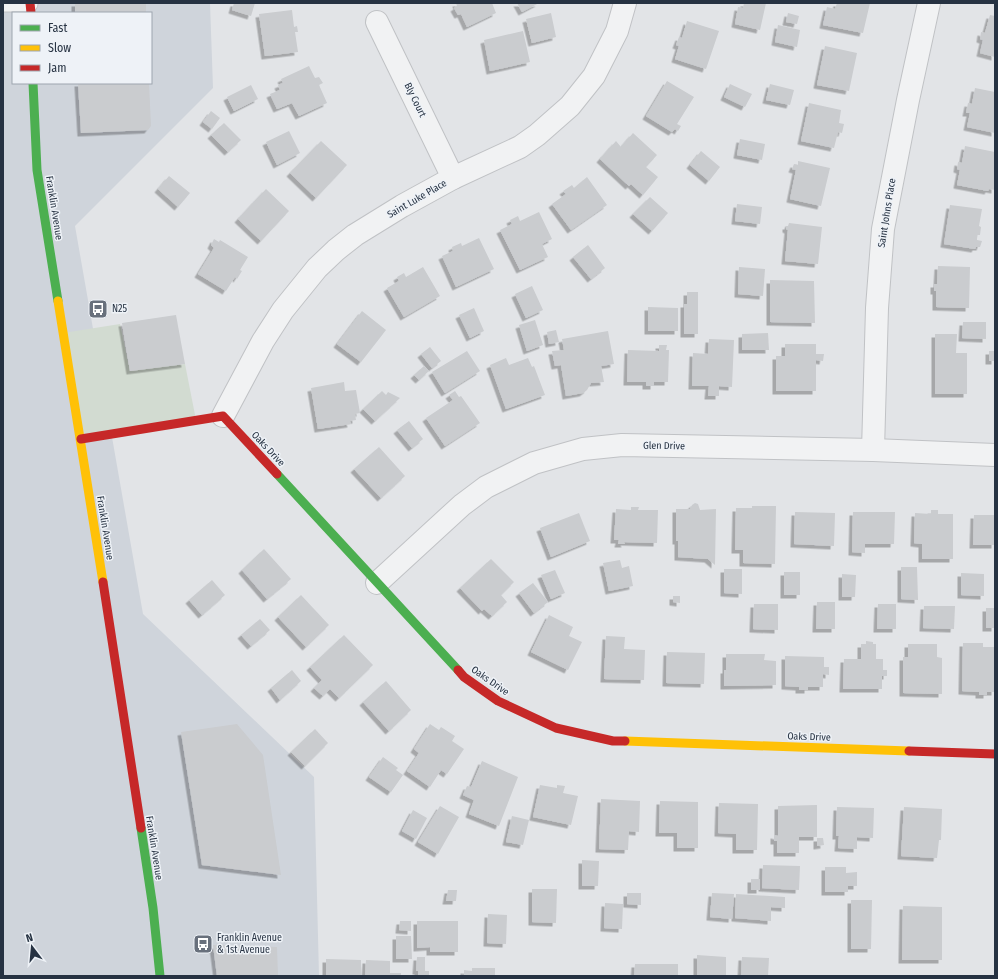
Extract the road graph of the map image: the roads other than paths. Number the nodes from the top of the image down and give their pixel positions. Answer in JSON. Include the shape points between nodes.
{"nodes":[{"id":1,"x":625,"y":3,"type":"edge"},
{"id":2,"x":929,"y":3,"type":"edge"},
{"id":3,"x":3,"y":4,"type":"edge"},
{"id":4,"x":30,"y":7,"type":"edge"},
{"id":5,"x":377,"y":22,"type":"dead end"},
{"id":6,"x":33,"y":84,"type":"edge"},
{"id":7,"x":453,"y":178,"type":"junction"},
{"id":8,"x":223,"y":416,"type":"junction"},
{"id":9,"x":81,"y":439,"type":"junction"},
{"id":10,"x":873,"y":450,"type":"junction"},
{"id":11,"x":995,"y":455,"type":"edge"},
{"id":12,"x":377,"y":583,"type":"junction"},
{"id":13,"x":995,"y":754,"type":"edge"},
{"id":14,"x":160,"y":976,"type":"edge"}],
"edges":[{"from":1,"to":7,"type":"street","name":"Saint Luke Place","via":[[617,31],[594,76],[570,106],[520,147]]},
{"from":2,"to":10,"type":"street","name":"Saint Johns Place","via":[[883,229],[877,308]]},
{"from":3,"to":4,"type":"lane"},
{"from":5,"to":7,"type":"street","name":"Bly Court"},
{"from":6,"to":9,"type":"street","name":"Franklin Avenue","via":[[36,170]]},
{"from":7,"to":8,"type":"street","name":"Saint Luke Place","via":[[355,235],[317,268],[283,310],[263,341]]},
{"from":8,"to":9,"type":"street"},
{"from":8,"to":12,"type":"street","name":"Oaks Drive"},
{"from":9,"to":14,"type":"street","name":"Franklin Avenue"},
{"from":10,"to":11,"type":"street","name":"Glen Drive"},
{"from":10,"to":12,"type":"street","name":"Glen Drive","via":[[622,445],[583,449],[534,463],[486,487],[462,505]]},
{"from":12,"to":13,"type":"street","name":"Oaks Drive","via":[[464,677],[498,701],[556,728],[613,741]]}]}
